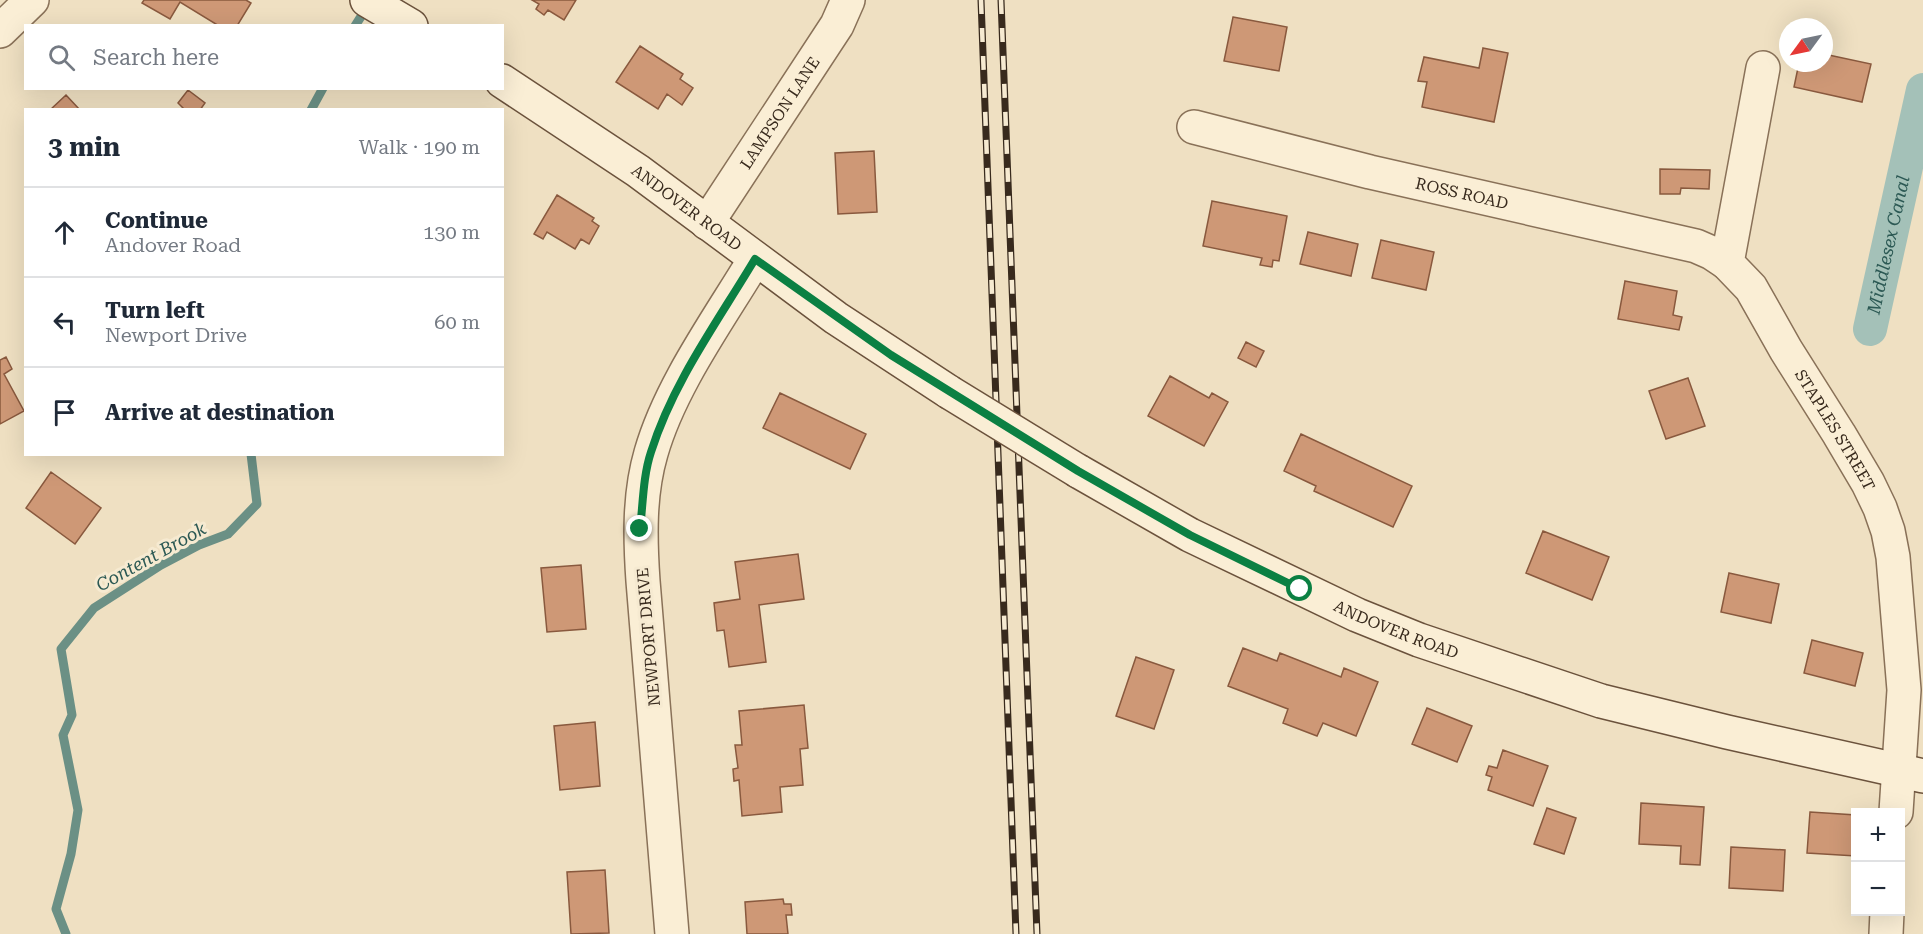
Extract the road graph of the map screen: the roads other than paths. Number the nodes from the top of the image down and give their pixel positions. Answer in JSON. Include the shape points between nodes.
{"nodes":[{"id":1,"x":32,"y":0,"type":"edge"},
{"id":2,"x":367,"y":0,"type":"edge"},
{"id":3,"x":848,"y":0,"type":"edge"},
{"id":4,"x":406,"y":22,"type":"edge"},
{"id":5,"x":0,"y":30,"type":"edge"},
{"id":6,"x":1763,"y":68,"type":"dead end"},
{"id":7,"x":504,"y":82,"type":"edge"},
{"id":8,"x":1194,"y":127,"type":"dead end"},
{"id":9,"x":707,"y":223,"type":"junction"},
{"id":10,"x":755,"y":259,"type":"junction"},
{"id":11,"x":1727,"y":263,"type":"junction"},
{"id":12,"x":1911,"y":774,"type":"edge"},
{"id":13,"x":1898,"y":808,"type":"edge"},
{"id":14,"x":1887,"y":916,"type":"edge"},
{"id":15,"x":672,"y":934,"type":"edge"},
{"id":16,"x":1886,"y":934,"type":"edge"}],
"edges":[{"from":1,"to":5,"type":"street"},
{"from":2,"to":4,"type":"street"},
{"from":3,"to":9,"type":"street","name":"LAMPSON LANE","via":[[837,25]]},
{"from":6,"to":11,"type":"street"},
{"from":7,"to":9,"type":"street","name":"ANDOVER ROAD","via":[[638,171]]},
{"from":8,"to":11,"type":"street","name":"ROSS ROAD","via":[[1370,172],[1696,246]]},
{"from":9,"to":10,"type":"street","name":"ANDOVER ROAD"},
{"from":10,"to":12,"type":"street","name":"ANDOVER ROAD","bridge":true,"via":[[949,392],[1135,505],[1357,615],[1601,701]]},
{"from":10,"to":15,"type":"street","name":"NEWPORT DRIVE","via":[[674,395],[650,454],[644,496],[640,529],[643,581]]},
{"from":11,"to":12,"type":"street","name":"STAPLES STREET","via":[[1750,288],[1880,508],[1893,557]]},
{"from":12,"to":13,"type":"street","name":"STAPLES STREET"},
{"from":14,"to":16,"type":"street"}]}
